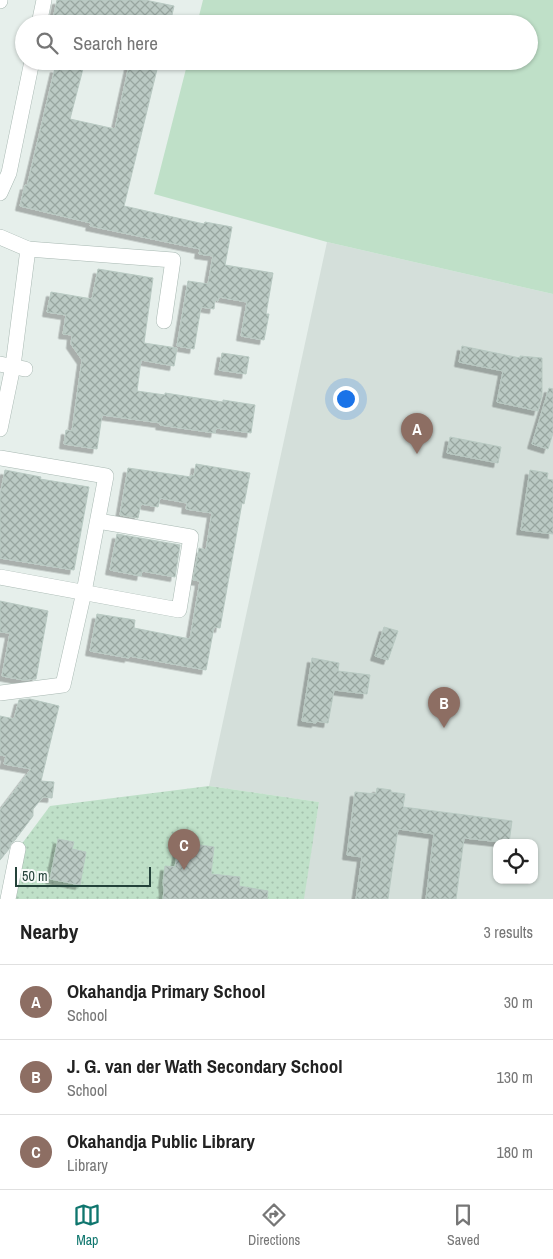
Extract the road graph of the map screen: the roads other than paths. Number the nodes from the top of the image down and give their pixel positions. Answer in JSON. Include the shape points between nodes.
{"nodes":[{"id":1,"x":44,"y":0,"type":"edge"},
{"id":2,"x":41,"y":15,"type":"edge"},
{"id":3,"x":30,"y":70,"type":"edge"},
{"id":4,"x":0,"y":192,"type":"edge"},
{"id":5,"x":0,"y":237,"type":"edge"},
{"id":6,"x":28,"y":249,"type":"junction"},
{"id":7,"x":164,"y":322,"type":"dead end"},
{"id":8,"x":13,"y":366,"type":"edge"},
{"id":9,"x":0,"y":429,"type":"edge"},
{"id":10,"x":0,"y":458,"type":"edge"},
{"id":11,"x":98,"y":521,"type":"junction"},
{"id":12,"x":0,"y":577,"type":"edge"},
{"id":13,"x":84,"y":592,"type":"junction"},
{"id":14,"x":0,"y":693,"type":"edge"},
{"id":15,"x":18,"y":849,"type":"dead end"},
{"id":16,"x":8,"y":899,"type":"edge"}],
"edges":[{"from":1,"to":2,"type":"street"},
{"from":3,"to":4,"type":"street","via":[[9,173]]},
{"from":5,"to":6,"type":"street"},
{"from":6,"to":7,"type":"street","via":[[173,260]]},
{"from":6,"to":8,"type":"street"},
{"from":8,"to":9,"type":"street"},
{"from":10,"to":11,"type":"street","via":[[106,476]]},
{"from":11,"to":13,"type":"street"},
{"from":11,"to":13,"type":"street","via":[[192,538],[179,610]]},
{"from":12,"to":13,"type":"street"},
{"from":13,"to":14,"type":"street","via":[[63,685]]},
{"from":15,"to":16,"type":"street"}]}
